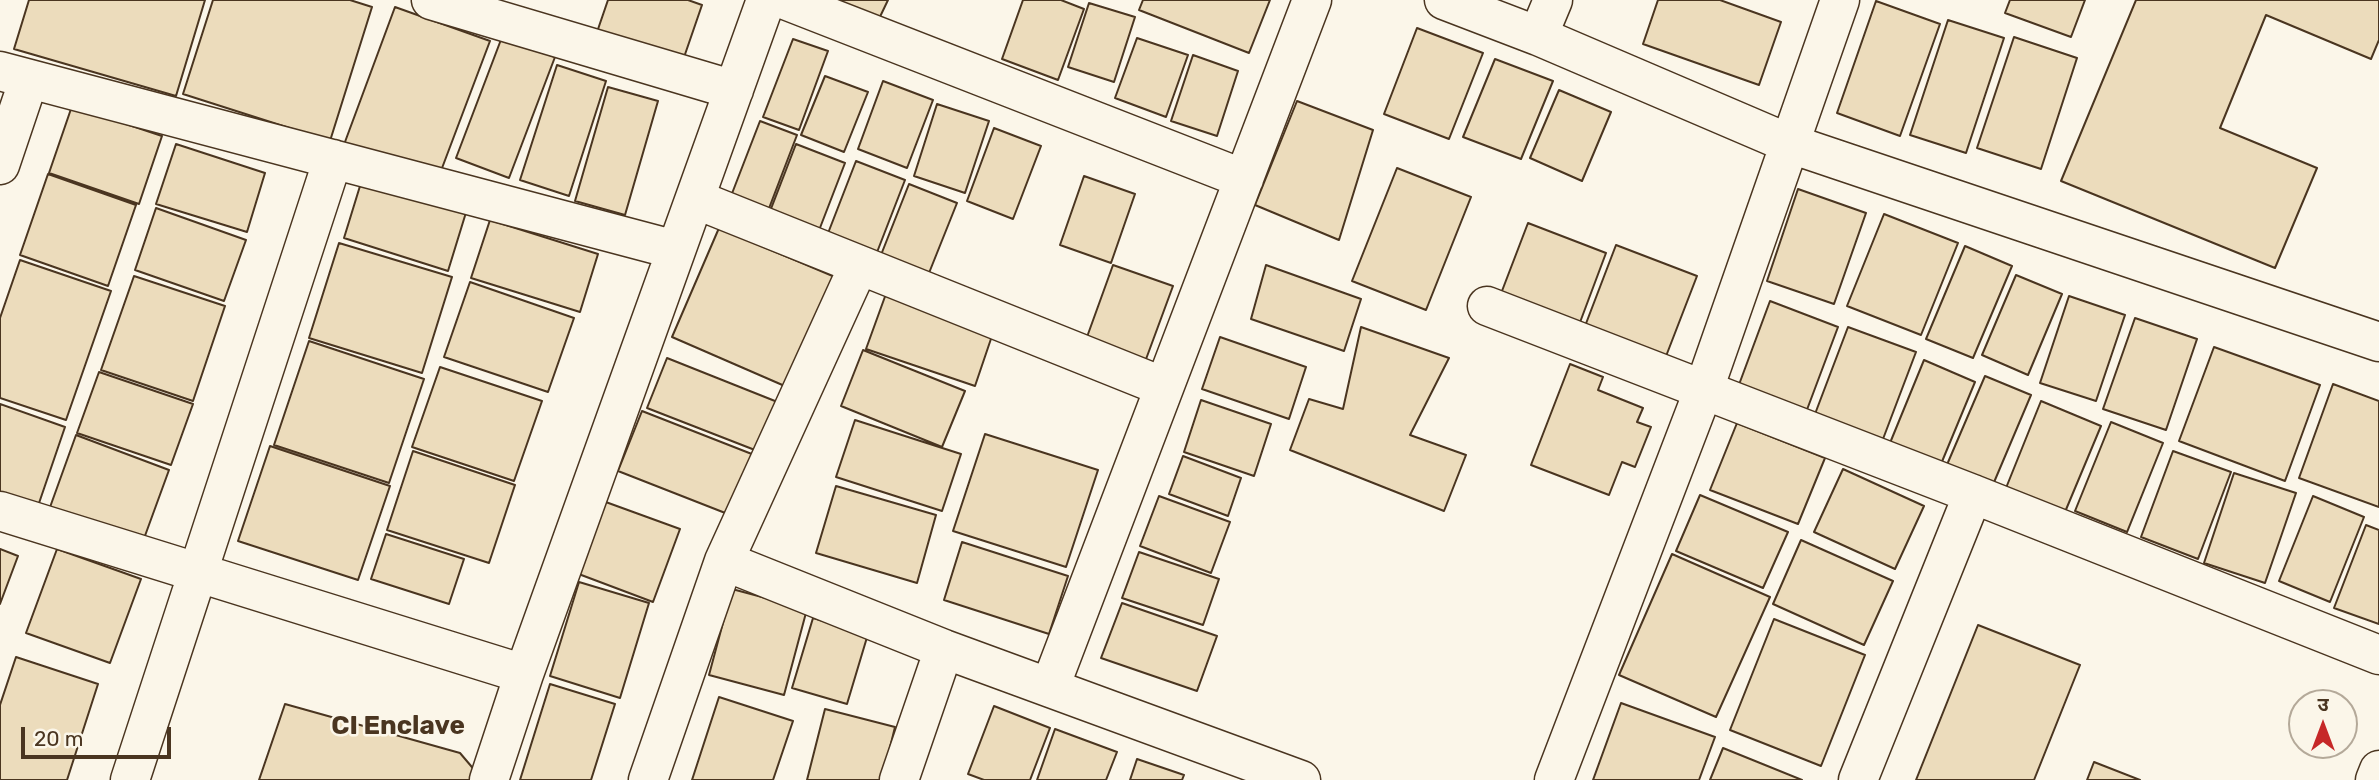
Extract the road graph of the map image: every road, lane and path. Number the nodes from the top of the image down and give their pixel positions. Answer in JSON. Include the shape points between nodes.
{"nodes":[{"id":1,"x":766,"y":0,"type":"edge"},
{"id":2,"x":785,"y":0,"type":"edge"},
{"id":3,"x":1312,"y":0,"type":"edge"},
{"id":4,"x":1444,"y":0,"type":"edge"},
{"id":5,"x":1553,"y":0,"type":"edge"},
{"id":6,"x":1840,"y":0,"type":"edge"},
{"id":7,"x":446,"y":2,"type":"edge"},
{"id":8,"x":1538,"y":36,"type":"junction"},
{"id":9,"x":14,"y":75,"type":"edge"},
{"id":10,"x":734,"y":90,"type":"junction"},
{"id":11,"x":1788,"y":143,"type":"junction"},
{"id":12,"x":333,"y":159,"type":"junction"},
{"id":13,"x":0,"y":165,"type":"edge"},
{"id":14,"x":1244,"y":179,"type":"junction"},
{"id":15,"x":695,"y":199,"type":"junction"},
{"id":16,"x":676,"y":250,"type":"junction"},
{"id":17,"x":859,"y":265,"type":"junction"},
{"id":18,"x":1487,"y":306,"type":"dead end"},
{"id":19,"x":2379,"y":342,"type":"edge"},
{"id":20,"x":1164,"y":387,"type":"junction"},
{"id":21,"x":1704,"y":389,"type":"junction"},
{"id":22,"x":1973,"y":494,"type":"junction"},
{"id":23,"x":0,"y":512,"type":"edge"},
{"id":24,"x":724,"y":561,"type":"junction"},
{"id":25,"x":198,"y":573,"type":"junction"},
{"id":26,"x":944,"y":649,"type":"junction"},
{"id":27,"x":2379,"y":655,"type":"edge"},
{"id":28,"x":524,"y":674,"type":"junction"},
{"id":29,"x":1050,"y":687,"type":"junction"},
{"id":30,"x":2379,"y":770,"type":"edge"},
{"id":31,"x":1288,"y":778,"type":"edge"},
{"id":32,"x":130,"y":780,"type":"edge"},
{"id":33,"x":489,"y":780,"type":"edge"},
{"id":34,"x":648,"y":780,"type":"edge"},
{"id":35,"x":899,"y":780,"type":"edge"},
{"id":36,"x":1554,"y":780,"type":"edge"},
{"id":37,"x":1858,"y":780,"type":"edge"},
{"id":38,"x":2375,"y":780,"type":"edge"}],
"edges":[{"from":1,"to":10,"type":"street"},
{"from":2,"to":14,"type":"street"},
{"from":3,"to":14,"type":"street"},
{"from":4,"to":8,"type":"street"},
{"from":5,"to":8,"type":"street"},
{"from":6,"to":11,"type":"street"},
{"from":7,"to":10,"type":"street"},
{"from":8,"to":11,"type":"street"},
{"from":9,"to":12,"type":"street"},
{"from":9,"to":13,"type":"street"},
{"from":10,"to":15,"type":"street"},
{"from":11,"to":19,"type":"street"},
{"from":11,"to":21,"type":"street"},
{"from":12,"to":16,"type":"street"},
{"from":12,"to":25,"type":"street"},
{"from":14,"to":20,"type":"street"},
{"from":15,"to":16,"type":"street"},
{"from":15,"to":17,"type":"street"},
{"from":16,"to":28,"type":"street"},
{"from":17,"to":20,"type":"street"},
{"from":17,"to":24,"type":"street"},
{"from":18,"to":21,"type":"street"},
{"from":20,"to":29,"type":"street"},
{"from":21,"to":22,"type":"street"},
{"from":21,"to":36,"type":"street"},
{"from":22,"to":27,"type":"street"},
{"from":22,"to":37,"type":"street"},
{"from":23,"to":25,"type":"street"},
{"from":24,"to":26,"type":"street"},
{"from":24,"to":34,"type":"street"},
{"from":25,"to":28,"type":"street"},
{"from":25,"to":32,"type":"street"},
{"from":26,"to":29,"type":"street"},
{"from":26,"to":35,"type":"street"},
{"from":28,"to":33,"type":"street"},
{"from":29,"to":31,"type":"street"},
{"from":30,"to":38,"type":"street"}]}
